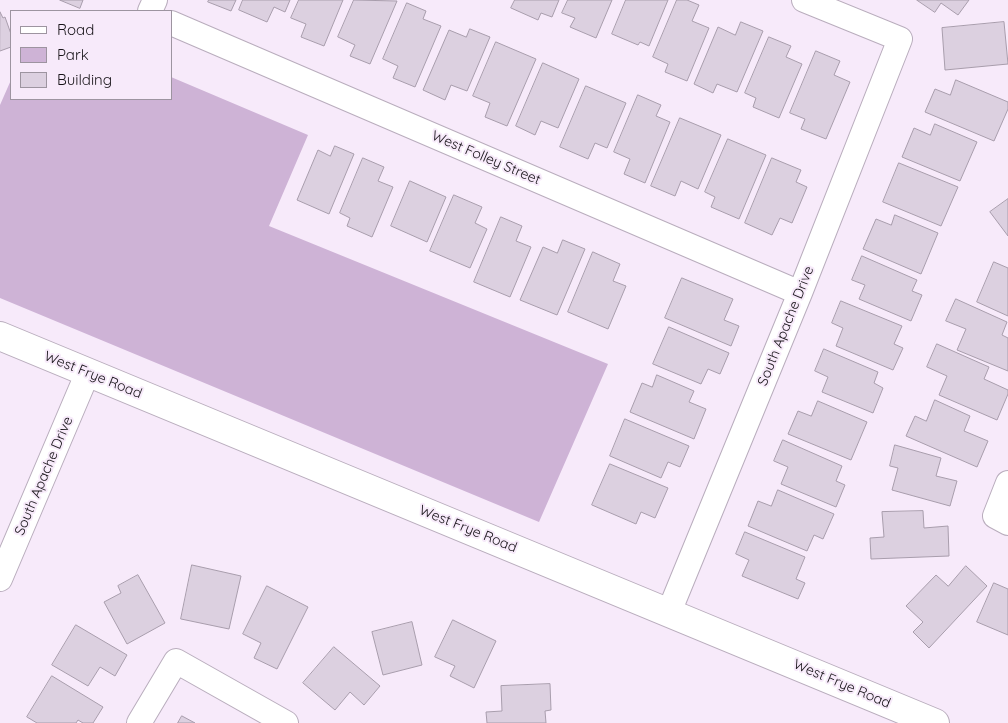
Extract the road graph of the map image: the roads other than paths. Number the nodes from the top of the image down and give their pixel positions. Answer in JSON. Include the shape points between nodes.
{"nodes":[{"id":1,"x":804,"y":0,"type":"edge"},
{"id":2,"x":172,"y":24,"type":"edge"},
{"id":3,"x":800,"y":293,"type":"junction"},
{"id":4,"x":0,"y":336,"type":"edge"},
{"id":5,"x":88,"y":372,"type":"junction"},
{"id":6,"x":1008,"y":484,"type":"edge"},
{"id":7,"x":1002,"y":519,"type":"edge"},
{"id":8,"x":0,"y":579,"type":"edge"},
{"id":9,"x":669,"y":612,"type":"junction"},
{"id":10,"x":139,"y":723,"type":"edge"},
{"id":11,"x":286,"y":723,"type":"edge"},
{"id":12,"x":935,"y":723,"type":"edge"}],
"edges":[{"from":1,"to":3,"type":"street","name":"South Apache Drive","via":[[900,39]]},
{"from":2,"to":3,"type":"street","name":"West Folley Street"},
{"from":3,"to":9,"type":"street","name":"South Apache Drive"},
{"from":4,"to":5,"type":"street","name":"West Frye Road"},
{"from":5,"to":8,"type":"street","name":"South Apache Drive"},
{"from":5,"to":9,"type":"street","name":"West Frye Road"},
{"from":6,"to":7,"type":"street"},
{"from":9,"to":12,"type":"street","name":"West Frye Road"},
{"from":10,"to":11,"type":"street","via":[[176,661]]}]}
